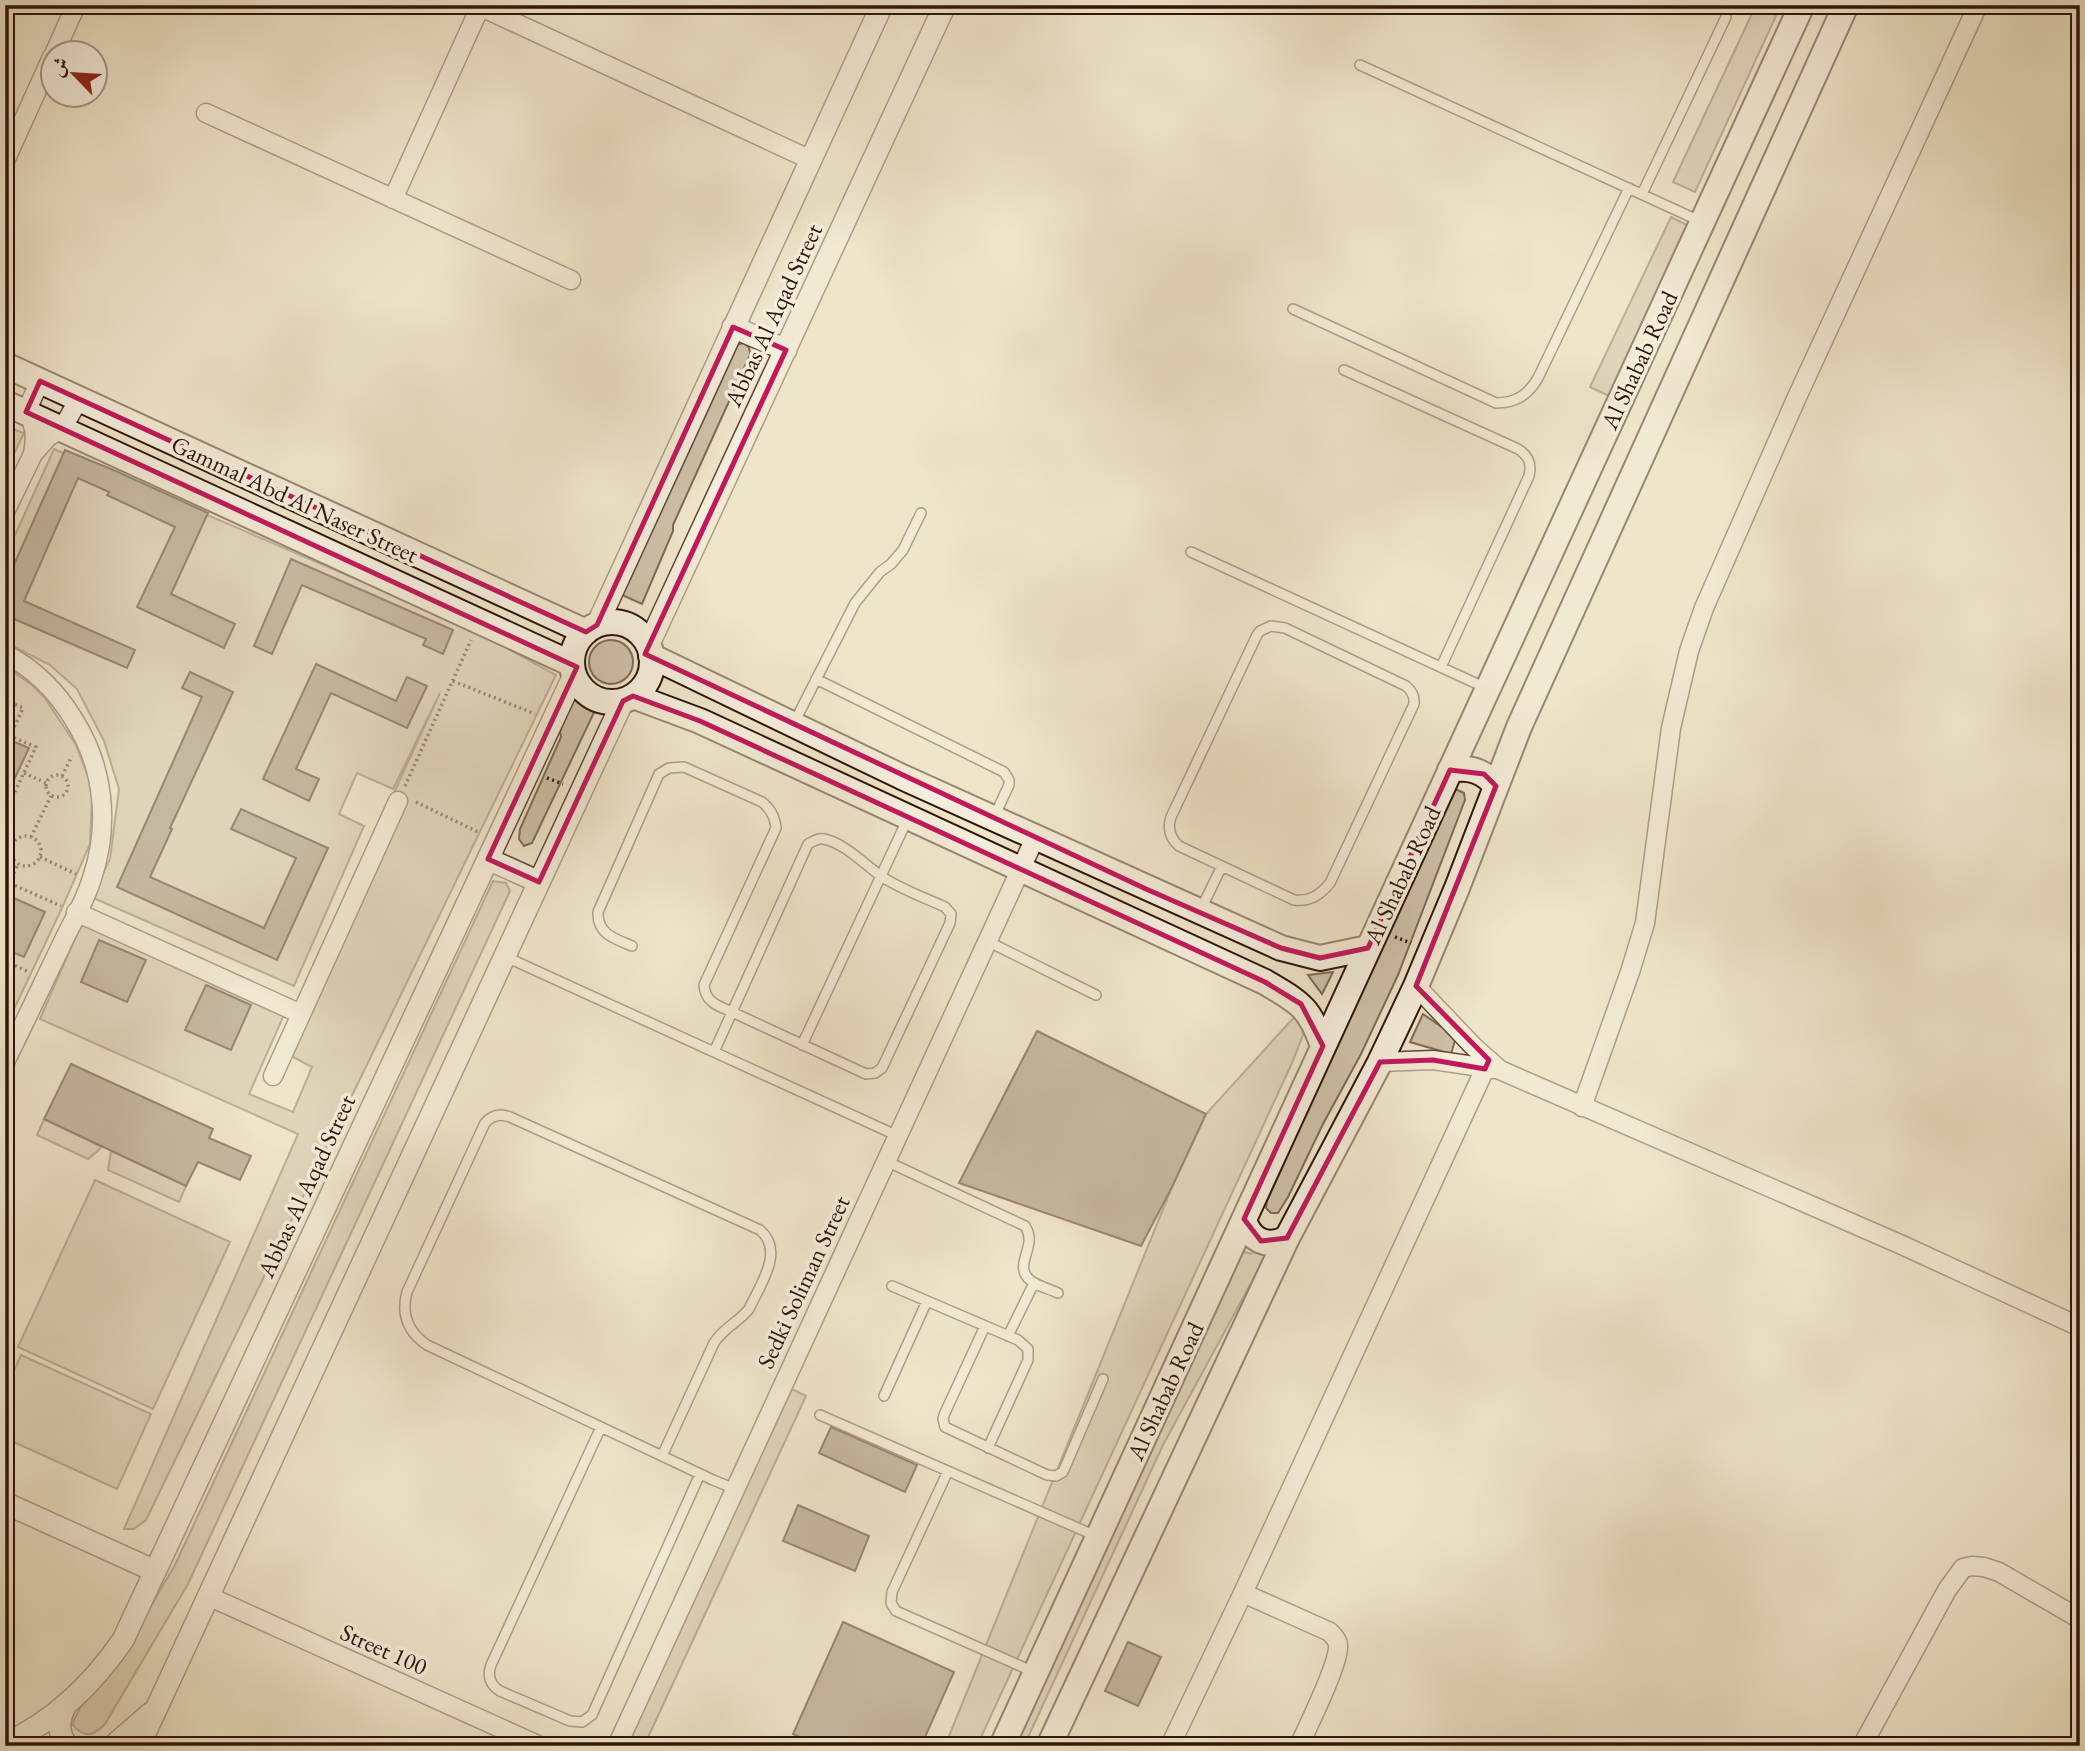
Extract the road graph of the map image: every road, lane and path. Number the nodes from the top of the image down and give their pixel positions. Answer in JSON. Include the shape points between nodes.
{"nodes":[{"id":1,"x":76,"y":5,"type":"edge"},
{"id":2,"x":882,"y":5,"type":"edge"},
{"id":3,"x":945,"y":5,"type":"edge"},
{"id":4,"x":1802,"y":5,"type":"edge"},
{"id":5,"x":1846,"y":5,"type":"edge"},
{"id":6,"x":1978,"y":5,"type":"edge"},
{"id":7,"x":478,"y":6,"type":"edge"},
{"id":8,"x":1726,"y":17,"type":"dead end"},
{"id":9,"x":61,"y":38,"type":"edge"},
{"id":10,"x":1360,"y":65,"type":"dead end"},
{"id":11,"x":38,"y":88,"type":"edge"},
{"id":12,"x":206,"y":113,"type":"dead end"},
{"id":13,"x":811,"y":159,"type":"junction"},
{"id":14,"x":5,"y":160,"type":"edge"},
{"id":15,"x":1629,"y":188,"type":"junction"},
{"id":16,"x":1642,"y":194,"type":"junction"},
{"id":17,"x":393,"y":199,"type":"junction"},
{"id":18,"x":1703,"y":222,"type":"junction"},
{"id":19,"x":571,"y":280,"type":"dead end"},
{"id":20,"x":1293,"y":309,"type":"dead end"},
{"id":21,"x":733,"y":327,"type":"junction"},
{"id":22,"x":786,"y":350,"type":"junction"},
{"id":23,"x":5,"y":365,"type":"edge"},
{"id":24,"x":1344,"y":370,"type":"dead end"},
{"id":25,"x":40,"y":381,"type":"junction"},
{"id":26,"x":79,"y":399,"type":"junction"},
{"id":27,"x":16,"y":407,"type":"edge"},
{"id":28,"x":62,"y":429,"type":"junction"},
{"id":29,"x":33,"y":454,"type":"junction"},
{"id":30,"x":5,"y":512,"type":"edge"},
{"id":31,"x":921,"y":513,"type":"dead end"},
{"id":32,"x":1191,"y":552,"type":"dead end"},
{"id":33,"x":479,"y":622,"type":"junction"},
{"id":34,"x":591,"y":628,"type":"junction"},
{"id":35,"x":650,"y":651,"type":"junction"},
{"id":36,"x":5,"y":654,"type":"edge"},
{"id":37,"x":1441,"y":667,"type":"junction"},
{"id":38,"x":573,"y":669,"type":"junction"},
{"id":39,"x":816,"y":679,"type":"junction"},
{"id":40,"x":453,"y":681,"type":"junction"},
{"id":41,"x":1488,"y":689,"type":"junction"},
{"id":42,"x":628,"y":699,"type":"junction"},
{"id":43,"x":5,"y":700,"type":"edge"},
{"id":44,"x":552,"y":720,"type":"junction"},
{"id":45,"x":793,"y":725,"type":"junction"},
{"id":46,"x":529,"y":770,"type":"junction"},
{"id":47,"x":1450,"y":770,"type":"junction"},
{"id":48,"x":24,"y":773,"type":"junction"},
{"id":49,"x":902,"y":777,"type":"junction"},
{"id":50,"x":46,"y":783,"type":"junction"},
{"id":51,"x":1496,"y":786,"type":"junction"},
{"id":52,"x":581,"y":792,"type":"junction"},
{"id":53,"x":51,"y":796,"type":"junction"},
{"id":54,"x":5,"y":798,"type":"edge"},
{"id":55,"x":400,"y":798,"type":"junction"},
{"id":56,"x":897,"y":813,"type":"junction"},
{"id":57,"x":994,"y":819,"type":"junction"},
{"id":58,"x":31,"y":837,"type":"junction"},
{"id":59,"x":1035,"y":838,"type":"junction"},
{"id":60,"x":5,"y":842,"type":"edge"},
{"id":61,"x":12,"y":845,"type":"junction"},
{"id":62,"x":492,"y":850,"type":"junction"},
{"id":63,"x":40,"y":857,"type":"junction"},
{"id":64,"x":18,"y":864,"type":"junction"},
{"id":65,"x":1222,"y":866,"type":"junction"},
{"id":66,"x":1020,"y":869,"type":"junction"},
{"id":67,"x":881,"y":876,"type":"junction"},
{"id":68,"x":92,"y":881,"type":"junction"},
{"id":69,"x":7,"y":882,"type":"edge"},
{"id":70,"x":539,"y":882,"type":"junction"},
{"id":71,"x":76,"y":912,"type":"junction"},
{"id":72,"x":1200,"y":913,"type":"junction"},
{"id":73,"x":1373,"y":939,"type":"junction"},
{"id":74,"x":987,"y":941,"type":"junction"},
{"id":75,"x":632,"y":947,"type":"dead end"},
{"id":76,"x":1281,"y":948,"type":"junction"},
{"id":77,"x":1431,"y":952,"type":"junction"},
{"id":78,"x":505,"y":956,"type":"junction"},
{"id":79,"x":5,"y":961,"type":"edge"},
{"id":80,"x":45,"y":979,"type":"junction"},
{"id":81,"x":1265,"y":982,"type":"junction"},
{"id":82,"x":1416,"y":986,"type":"junction"},
{"id":83,"x":1097,"y":995,"type":"dead end"},
{"id":84,"x":732,"y":1012,"type":"junction"},
{"id":85,"x":301,"y":1014,"type":"junction"},
{"id":86,"x":803,"y":1045,"type":"junction"},
{"id":87,"x":1323,"y":1046,"type":"junction"},
{"id":88,"x":714,"y":1052,"type":"junction"},
{"id":89,"x":5,"y":1062,"type":"edge"},
{"id":90,"x":1380,"y":1062,"type":"junction"},
{"id":91,"x":1491,"y":1066,"type":"junction"},
{"id":92,"x":273,"y":1076,"type":"dead end"},
{"id":93,"x":1582,"y":1107,"type":"junction"},
{"id":94,"x":898,"y":1136,"type":"junction"},
{"id":95,"x":886,"y":1161,"type":"junction"},
{"id":96,"x":1244,"y":1219,"type":"junction"},
{"id":97,"x":1287,"y":1238,"type":"junction"},
{"id":98,"x":1034,"y":1283,"type":"junction"},
{"id":99,"x":892,"y":1286,"type":"dead end"},
{"id":100,"x":1058,"y":1293,"type":"dead end"},
{"id":101,"x":927,"y":1301,"type":"junction"},
{"id":102,"x":985,"y":1326,"type":"junction"},
{"id":103,"x":2080,"y":1327,"type":"edge"},
{"id":104,"x":1008,"y":1336,"type":"junction"},
{"id":105,"x":1103,"y":1379,"type":"dead end"},
{"id":106,"x":884,"y":1396,"type":"dead end"},
{"id":107,"x":820,"y":1415,"type":"dead end"},
{"id":108,"x":601,"y":1427,"type":"junction"},
{"id":109,"x":988,"y":1448,"type":"junction"},
{"id":110,"x":662,"y":1456,"type":"junction"},
{"id":111,"x":948,"y":1471,"type":"junction"},
{"id":112,"x":700,"y":1474,"type":"junction"},
{"id":113,"x":735,"y":1489,"type":"junction"},
{"id":114,"x":5,"y":1503,"type":"edge"},
{"id":115,"x":1098,"y":1537,"type":"junction"},
{"id":116,"x":155,"y":1571,"type":"junction"},
{"id":117,"x":1243,"y":1593,"type":"junction"},
{"id":118,"x":208,"y":1596,"type":"junction"},
{"id":119,"x":2080,"y":1619,"type":"edge"},
{"id":120,"x":1035,"y":1673,"type":"junction"},
{"id":121,"x":66,"y":1705,"type":"junction"},
{"id":122,"x":156,"y":1708,"type":"junction"},
{"id":123,"x":5,"y":1744,"type":"edge"},
{"id":124,"x":67,"y":1746,"type":"edge"},
{"id":125,"x":113,"y":1746,"type":"edge"},
{"id":126,"x":139,"y":1746,"type":"edge"},
{"id":127,"x":540,"y":1746,"type":"edge"},
{"id":128,"x":617,"y":1746,"type":"edge"},
{"id":129,"x":1002,"y":1746,"type":"edge"},
{"id":130,"x":1049,"y":1746,"type":"edge"},
{"id":131,"x":1170,"y":1746,"type":"edge"},
{"id":132,"x":1299,"y":1746,"type":"edge"},
{"id":133,"x":1862,"y":1746,"type":"edge"}],
"edges":[{"from":1,"to":9,"type":"street"},
{"from":2,"to":13,"type":"street","name":"Abbas Al Aqad Street"},
{"from":3,"to":22,"type":"street","name":"Abbas Al Aqad Street"},
{"from":4,"to":18,"type":"main road","name":"Al Shabab Road"},
{"from":5,"to":51,"type":"main road","name":"Al Shabab Road"},
{"from":6,"to":93,"type":"street","via":[[1704,608],[1671,728],[1644,923]]},
{"from":7,"to":13,"type":"street"},
{"from":7,"to":17,"type":"street"},
{"from":8,"to":16,"type":"lane"},
{"from":10,"to":15,"type":"lane"},
{"from":11,"to":14,"type":"street"},
{"from":12,"to":17,"type":"street"},
{"from":13,"to":21,"type":"street","name":"Abbas Al Aqad Street"},
{"from":15,"to":16,"type":"lane"},
{"from":15,"to":20,"type":"lane","via":[[1538,378],[1528,393],[1513,401],[1496,403]]},
{"from":16,"to":18,"type":"lane"},
{"from":17,"to":19,"type":"street"},
{"from":18,"to":41,"type":"main road","name":"Al Shabab Road"},
{"from":21,"to":22,"type":"street"},
{"from":21,"to":34,"type":"street","name":"Abbas Al Aqad Street"},
{"from":22,"to":35,"type":"street","name":"Abbas Al Aqad Street"},
{"from":23,"to":25,"type":"main road","name":"Gammal Abd Al Naser Street"},
{"from":24,"to":37,"type":"lane","via":[[1518,449],[1530,462],[1529,476]]},
{"from":25,"to":26,"type":"main road","name":"Gammal Abd Al Naser Street"},
{"from":25,"to":27,"type":"street"},
{"from":26,"to":28,"type":"street"},
{"from":26,"to":34,"type":"main road","name":"Gammal Abd Al Naser Street"},
{"from":27,"to":28,"type":"main road","name":"Gammal Abd Al Naser Street"},
{"from":27,"to":29,"type":"street","via":[[32,420]]},
{"from":28,"to":29,"type":"street"},
{"from":28,"to":33,"type":"main road","name":"Gammal Abd Al Naser Street"},
{"from":29,"to":30,"type":"street"},
{"from":31,"to":39,"type":"lane","via":[[903,550],[855,603]]},
{"from":32,"to":37,"type":"lane"},
{"from":33,"to":38,"type":"main road","name":"Gammal Abd Al Naser Street"},
{"from":33,"to":40,"type":"path"},
{"from":34,"to":35,"type":"main road","via":[[612,622],[627,625],[640,634]]},
{"from":34,"to":38,"type":"main road","via":[[575,646]]},
{"from":35,"to":42,"type":"main road","via":[[650,672],[644,686]]},
{"from":35,"to":45,"type":"main road"},
{"from":36,"to":68,"type":"street","via":[[41,679],[65,704],[88,746],[103,808],[101,846]]},
{"from":37,"to":41,"type":"lane"},
{"from":38,"to":42,"type":"main road","via":[[587,695],[611,703]]},
{"from":38,"to":44,"type":"street","name":"Abbas Al Aqad Street"},
{"from":39,"to":45,"type":"lane"},
{"from":39,"to":57,"type":"lane","via":[[1004,772],[1009,785]]},
{"from":40,"to":44,"type":"path"},
{"from":40,"to":55,"type":"path"},
{"from":41,"to":47,"type":"main road","name":"Al Shabab Road"},
{"from":42,"to":52,"type":"street"},
{"from":42,"to":56,"type":"main road","via":[[700,721]]},
{"from":43,"to":48,"type":"path","via":[[23,708],[10,736],[36,747]]},
{"from":44,"to":46,"type":"street","name":"Abbas Al Aqad Street"},
{"from":45,"to":49,"type":"main road"},
{"from":46,"to":52,"type":"path"},
{"from":46,"to":62,"type":"street","name":"Abbas Al Aqad Street"},
{"from":47,"to":51,"type":"main road","via":[[1476,770]]},
{"from":47,"to":73,"type":"main road","name":"Al Shabab Road"},
{"from":48,"to":50,"type":"path"},
{"from":48,"to":54,"type":"path","via":[[11,800]]},
{"from":49,"to":56,"type":"main road"},
{"from":49,"to":57,"type":"main road"},
{"from":50,"to":53,"type":"path"},
{"from":50,"to":53,"type":"path","via":[[50,776],[58,775],[67,781],[64,795]]},
{"from":51,"to":77,"type":"main road","name":"Al Shabab Road"},
{"from":52,"to":70,"type":"street"},
{"from":53,"to":58,"type":"path"},
{"from":55,"to":62,"type":"path"},
{"from":55,"to":85,"type":"street"},
{"from":56,"to":66,"type":"main road"},
{"from":56,"to":67,"type":"lane"},
{"from":57,"to":59,"type":"main road"},
{"from":58,"to":61,"type":"path","via":[[21,837]]},
{"from":58,"to":63,"type":"path","via":[[40,848]]},
{"from":59,"to":66,"type":"street","name":"Sedki Soliman Street"},
{"from":59,"to":72,"type":"main road"},
{"from":60,"to":61,"type":"path"},
{"from":61,"to":64,"type":"path","via":[[12,857]]},
{"from":62,"to":70,"type":"street"},
{"from":62,"to":116,"type":"street","name":"Abbas Al Aqad Street"},
{"from":63,"to":64,"type":"path","via":[[28,866]]},
{"from":63,"to":68,"type":"path"},
{"from":64,"to":69,"type":"path"},
{"from":65,"to":65,"type":"lane","via":[[1294,900],[1320,894],[1330,883],[1414,704],[1410,689],[1284,628],[1270,626],[1260,631],[1169,824],[1179,846]]},
{"from":65,"to":72,"type":"lane"},
{"from":66,"to":74,"type":"street","name":"Sedki Soliman Street"},
{"from":66,"to":81,"type":"main road"},
{"from":67,"to":84,"type":"lane","via":[[829,841],[818,839],[808,844]]},
{"from":67,"to":86,"type":"lane"},
{"from":67,"to":86,"type":"lane","via":[[945,907],[951,914],[950,923],[879,1071],[866,1074]]},
{"from":68,"to":71,"type":"street"},
{"from":69,"to":71,"type":"path"},
{"from":70,"to":78,"type":"street"},
{"from":71,"to":80,"type":"street"},
{"from":71,"to":85,"type":"street"},
{"from":72,"to":76,"type":"main road"},
{"from":73,"to":76,"type":"main road","via":[[1320,958]]},
{"from":73,"to":77,"type":"path"},
{"from":73,"to":87,"type":"main road","name":"Al Shabab Road"},
{"from":74,"to":83,"type":"lane"},
{"from":74,"to":94,"type":"street","name":"Sedki Soliman Street"},
{"from":75,"to":84,"type":"lane","via":[[604,932],[598,912],[659,774],[684,767],[762,802],[772,813],[776,828],[704,985],[712,1003]]},
{"from":76,"to":81,"type":"main road","via":[[1280,966]]},
{"from":77,"to":82,"type":"main road","name":"Al Shabab Road"},
{"from":78,"to":88,"type":"lane"},
{"from":78,"to":118,"type":"street"},
{"from":79,"to":80,"type":"path"},
{"from":80,"to":89,"type":"street"},
{"from":81,"to":87,"type":"main road","via":[[1301,1004]]},
{"from":82,"to":90,"type":"main road","name":"Al Shabab Road"},
{"from":82,"to":91,"type":"street"},
{"from":84,"to":86,"type":"lane"},
{"from":84,"to":88,"type":"lane"},
{"from":85,"to":92,"type":"street"},
{"from":87,"to":96,"type":"main road","name":"Al Shabab Road"},
{"from":88,"to":94,"type":"lane"},
{"from":90,"to":91,"type":"street","via":[[1433,1060]]},
{"from":90,"to":97,"type":"main road","name":"Al Shabab Road"},
{"from":91,"to":93,"type":"street"},
{"from":91,"to":117,"type":"street"},
{"from":93,"to":103,"type":"street"},
{"from":94,"to":95,"type":"street","name":"Sedki Soliman Street"},
{"from":95,"to":98,"type":"lane","via":[[1025,1226],[1030,1242],[1023,1267]]},
{"from":95,"to":113,"type":"street","name":"Sedki Soliman Street"},
{"from":96,"to":97,"type":"main road","via":[[1249,1232],[1261,1241]]},
{"from":96,"to":115,"type":"main road","name":"Al Shabab Road"},
{"from":97,"to":130,"type":"main road","name":"Al Shabab Road"},
{"from":98,"to":100,"type":"lane"},
{"from":98,"to":104,"type":"lane"},
{"from":99,"to":101,"type":"lane"},
{"from":101,"to":102,"type":"lane"},
{"from":101,"to":106,"type":"lane"},
{"from":102,"to":104,"type":"lane"},
{"from":102,"to":109,"type":"lane","via":[[943,1419],[946,1427]]},
{"from":104,"to":109,"type":"lane","via":[[1028,1349],[1028,1360]]},
{"from":105,"to":109,"type":"lane","via":[[1060,1475],[1052,1477]]},
{"from":107,"to":111,"type":"lane"},
{"from":108,"to":110,"type":"lane"},
{"from":108,"to":110,"type":"lane","via":[[427,1345],[414,1334],[406,1318],[407,1292],[485,1124],[494,1116],[510,1117],[760,1230],[770,1242],[772,1256],[749,1309],[714,1343]]},
{"from":108,"to":112,"type":"lane","via":[[491,1665],[489,1677],[500,1691],[570,1721],[582,1722],[592,1715]]},
{"from":110,"to":112,"type":"lane"},
{"from":111,"to":115,"type":"lane"},
{"from":111,"to":120,"type":"lane","via":[[892,1592],[893,1607]]},
{"from":112,"to":113,"type":"lane"},
{"from":113,"to":128,"type":"street","name":"Sedki Soliman Street"},
{"from":114,"to":116,"type":"street"},
{"from":115,"to":120,"type":"main road","name":"Al Shabab Road"},
{"from":116,"to":121,"type":"street","name":"Abbas Al Aqad Street","via":[[123,1640],[93,1680]]},
{"from":117,"to":131,"type":"street"},
{"from":117,"to":132,"type":"street","via":[[1330,1632],[1338,1643],[1332,1669]]},
{"from":118,"to":122,"type":"street"},
{"from":118,"to":127,"type":"street","name":"Street 100"},
{"from":119,"to":133,"type":"street","via":[[1999,1572],[1963,1568]]},
{"from":120,"to":129,"type":"main road","name":"Al Shabab Road"},
{"from":121,"to":123,"type":"street","name":"Abbas Al Aqad Street"},
{"from":121,"to":124,"type":"street","via":[[59,1722]]},
{"from":122,"to":125,"type":"street"},
{"from":122,"to":126,"type":"street"}]}
